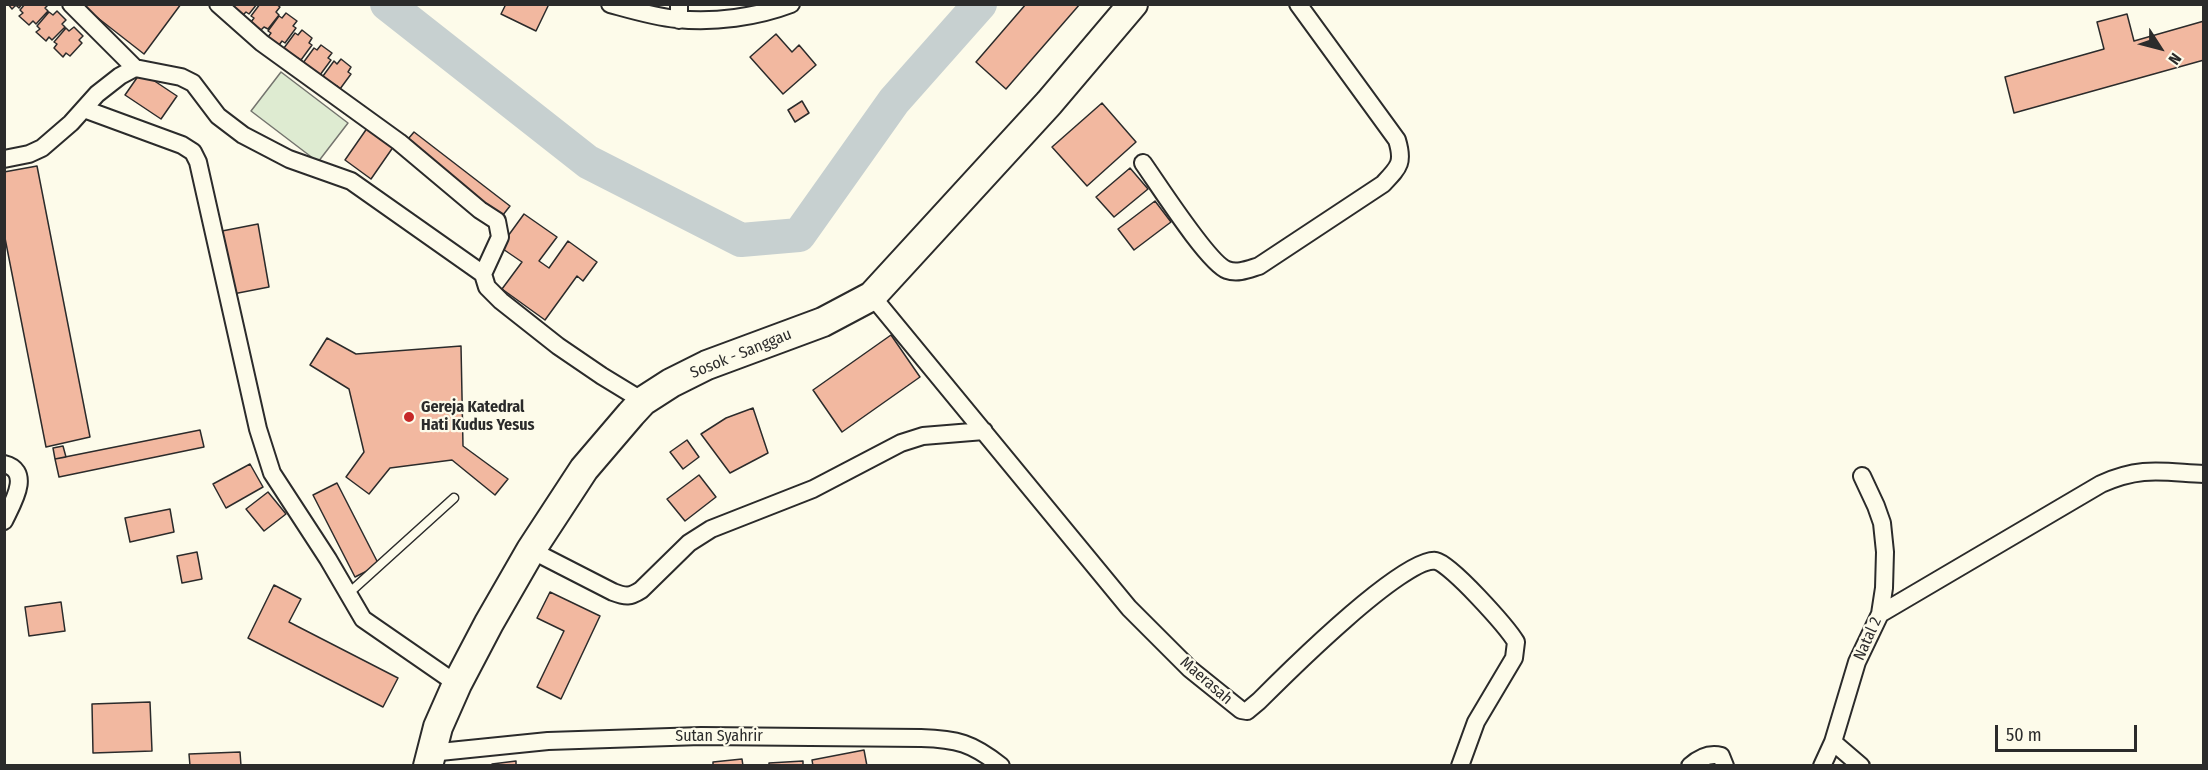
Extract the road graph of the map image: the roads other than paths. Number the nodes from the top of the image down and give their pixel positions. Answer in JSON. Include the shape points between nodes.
{"nodes":[{"id":1,"x":71,"y":4,"type":"edge"},
{"id":2,"x":218,"y":4,"type":"edge"},
{"id":3,"x":610,"y":4,"type":"edge"},
{"id":4,"x":791,"y":4,"type":"edge"},
{"id":5,"x":1133,"y":4,"type":"edge"},
{"id":6,"x":1298,"y":4,"type":"edge"},
{"id":7,"x":679,"y":12,"type":"edge"},
{"id":8,"x":135,"y":68,"type":"junction"},
{"id":9,"x":84,"y":109,"type":"junction"},
{"id":10,"x":4,"y":159,"type":"edge"},
{"id":11,"x":1143,"y":163,"type":"dead end"},
{"id":12,"x":483,"y":274,"type":"junction"},
{"id":13,"x":872,"y":296,"type":"junction"},
{"id":14,"x":643,"y":401,"type":"junction"},
{"id":15,"x":984,"y":431,"type":"junction"},
{"id":16,"x":4,"y":464,"type":"edge"},
{"id":17,"x":2204,"y":474,"type":"edge"},
{"id":18,"x":1862,"y":476,"type":"dead end"},
{"id":19,"x":454,"y":498,"type":"dead end"},
{"id":20,"x":4,"y":521,"type":"edge"},
{"id":21,"x":531,"y":550,"type":"junction"},
{"id":22,"x":349,"y":593,"type":"junction"},
{"id":23,"x":1880,"y":614,"type":"junction"},
{"id":24,"x":457,"y":684,"type":"junction"},
{"id":25,"x":1833,"y":742,"type":"junction"},
{"id":26,"x":429,"y":759,"type":"edge"},
{"id":27,"x":1001,"y":765,"type":"edge"},
{"id":28,"x":1460,"y":765,"type":"edge"},
{"id":29,"x":1690,"y":765,"type":"edge"},
{"id":30,"x":1725,"y":765,"type":"edge"},
{"id":31,"x":1822,"y":765,"type":"edge"},
{"id":32,"x":1861,"y":765,"type":"edge"}],
"edges":[{"from":1,"to":8,"type":"street"},
{"from":2,"to":12,"type":"street","via":[[262,43],[399,142],[497,220],[500,237]]},
{"from":3,"to":7,"type":"street","via":[[654,16]]},
{"from":4,"to":7,"type":"street","via":[[765,13],[720,18]]},
{"from":5,"to":13,"type":"highway","name":"Sosok - Sanggau","via":[[1049,104]]},
{"from":6,"to":11,"type":"street","via":[[1397,140],[1401,154],[1397,169],[1383,184],[1259,266],[1242,272],[1228,271],[1216,263]]},
{"from":8,"to":9,"type":"street","via":[[97,94]]},
{"from":8,"to":12,"type":"street","via":[[193,83],[218,116],[243,135],[289,159],[351,182]]},
{"from":9,"to":10,"type":"street","via":[[42,148]]},
{"from":9,"to":22,"type":"street","via":[[193,152],[206,190],[263,449],[272,473]]},
{"from":12,"to":14,"type":"street","via":[[487,287],[501,301],[558,346]]},
{"from":13,"to":14,"type":"highway","name":"Sosok - Sanggau","via":[[823,322],[707,365]]},
{"from":13,"to":15,"type":"street","name":"Maerasah"},
{"from":14,"to":21,"type":"highway","name":"Sosok - Sanggau","via":[[584,469]]},
{"from":15,"to":21,"type":"street","via":[[923,436],[901,443],[813,489],[711,529],[688,543],[633,596],[613,592]]},
{"from":15,"to":28,"type":"street","name":"Maerasah","via":[[1129,608],[1190,669],[1240,710],[1247,711],[1259,701],[1381,590],[1430,561],[1445,565],[1516,642],[1514,658],[1476,722]]},
{"from":16,"to":20,"type":"street","via":[[15,469],[20,478]]},
{"from":17,"to":23,"type":"street","via":[[2148,471],[2101,484]]},
{"from":18,"to":23,"type":"street","name":"Natal 2","via":[[1883,533]]},
{"from":19,"to":22,"type":"lane"},
{"from":21,"to":24,"type":"highway","name":"Sosok - Sanggau"},
{"from":22,"to":24,"type":"street","via":[[363,619]]},
{"from":23,"to":25,"type":"street","name":"Natal 2","via":[[1857,662]]},
{"from":24,"to":26,"type":"highway","name":"Sosok - Sanggau"},
{"from":25,"to":31,"type":"street","name":"Natal 2"},
{"from":25,"to":32,"type":"street"},
{"from":26,"to":27,"type":"street","name":"Sutan Syahrir","via":[[548,741],[701,736],[921,738],[965,743]]},
{"from":29,"to":30,"type":"street","via":[[1714,754],[1721,756]]}]}
